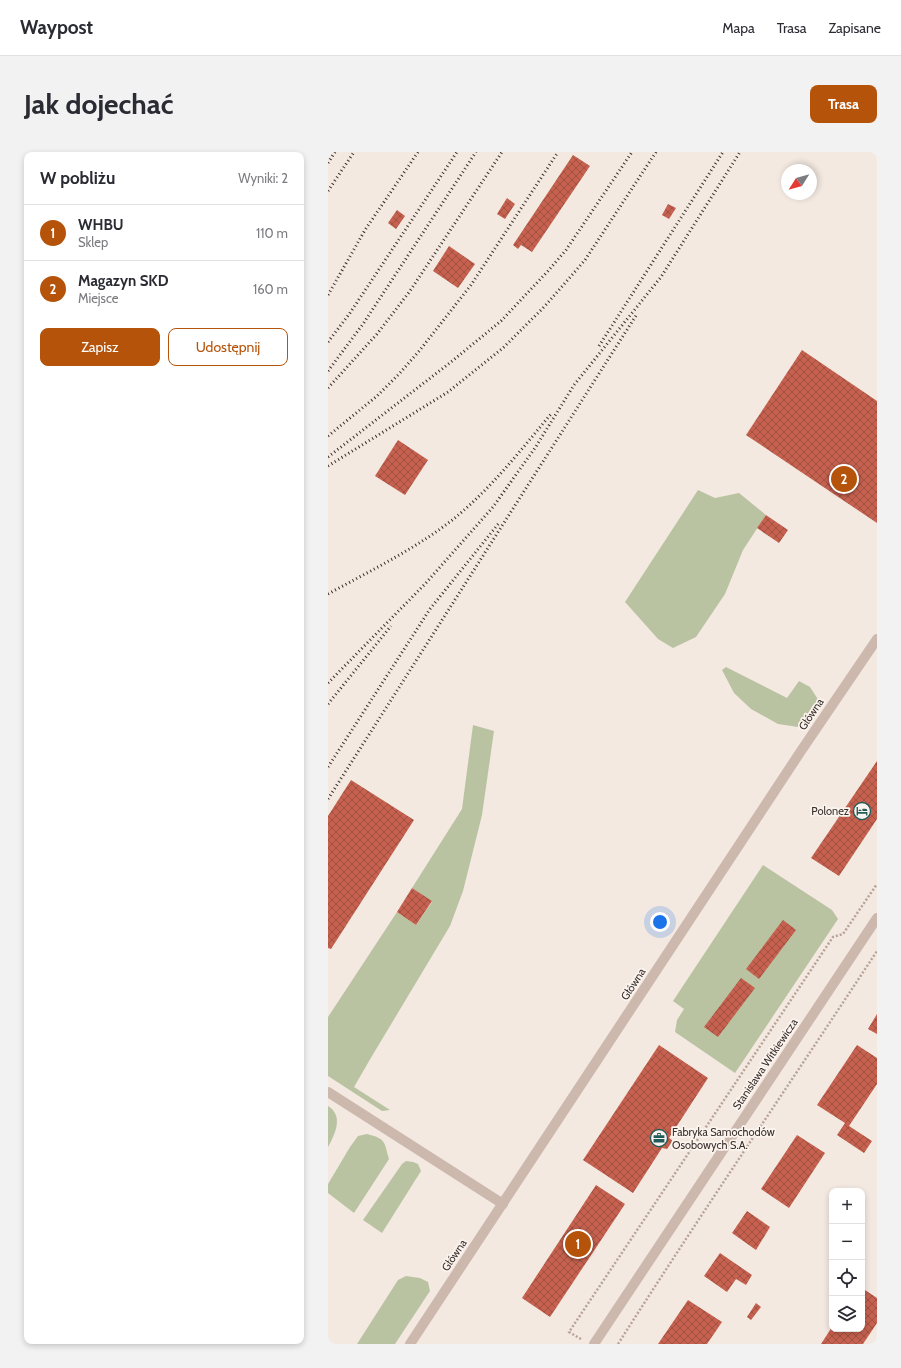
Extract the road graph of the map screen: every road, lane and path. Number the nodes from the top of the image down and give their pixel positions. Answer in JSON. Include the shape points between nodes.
{"nodes":[{"id":1,"x":877,"y":639,"type":"edge"},
{"id":2,"x":877,"y":884,"type":"edge"},
{"id":3,"x":877,"y":918,"type":"edge"},
{"id":4,"x":877,"y":951,"type":"edge"},
{"id":5,"x":328,"y":1092,"type":"edge"},
{"id":6,"x":503,"y":1204,"type":"junction"},
{"id":7,"x":582,"y":1340,"type":"dead end"},
{"id":8,"x":410,"y":1344,"type":"edge"},
{"id":9,"x":594,"y":1344,"type":"edge"},
{"id":10,"x":618,"y":1344,"type":"edge"}],
"edges":[{"from":1,"to":6,"type":"street","name":"Główna"},
{"from":2,"to":7,"type":"path","via":[[843,934],[834,937],[569,1332]]},
{"from":3,"to":9,"type":"street","name":"Stanisława Witkiewicza"},
{"from":4,"to":10,"type":"path"},
{"from":5,"to":6,"type":"street"},
{"from":6,"to":8,"type":"street","name":"Główna"}]}
